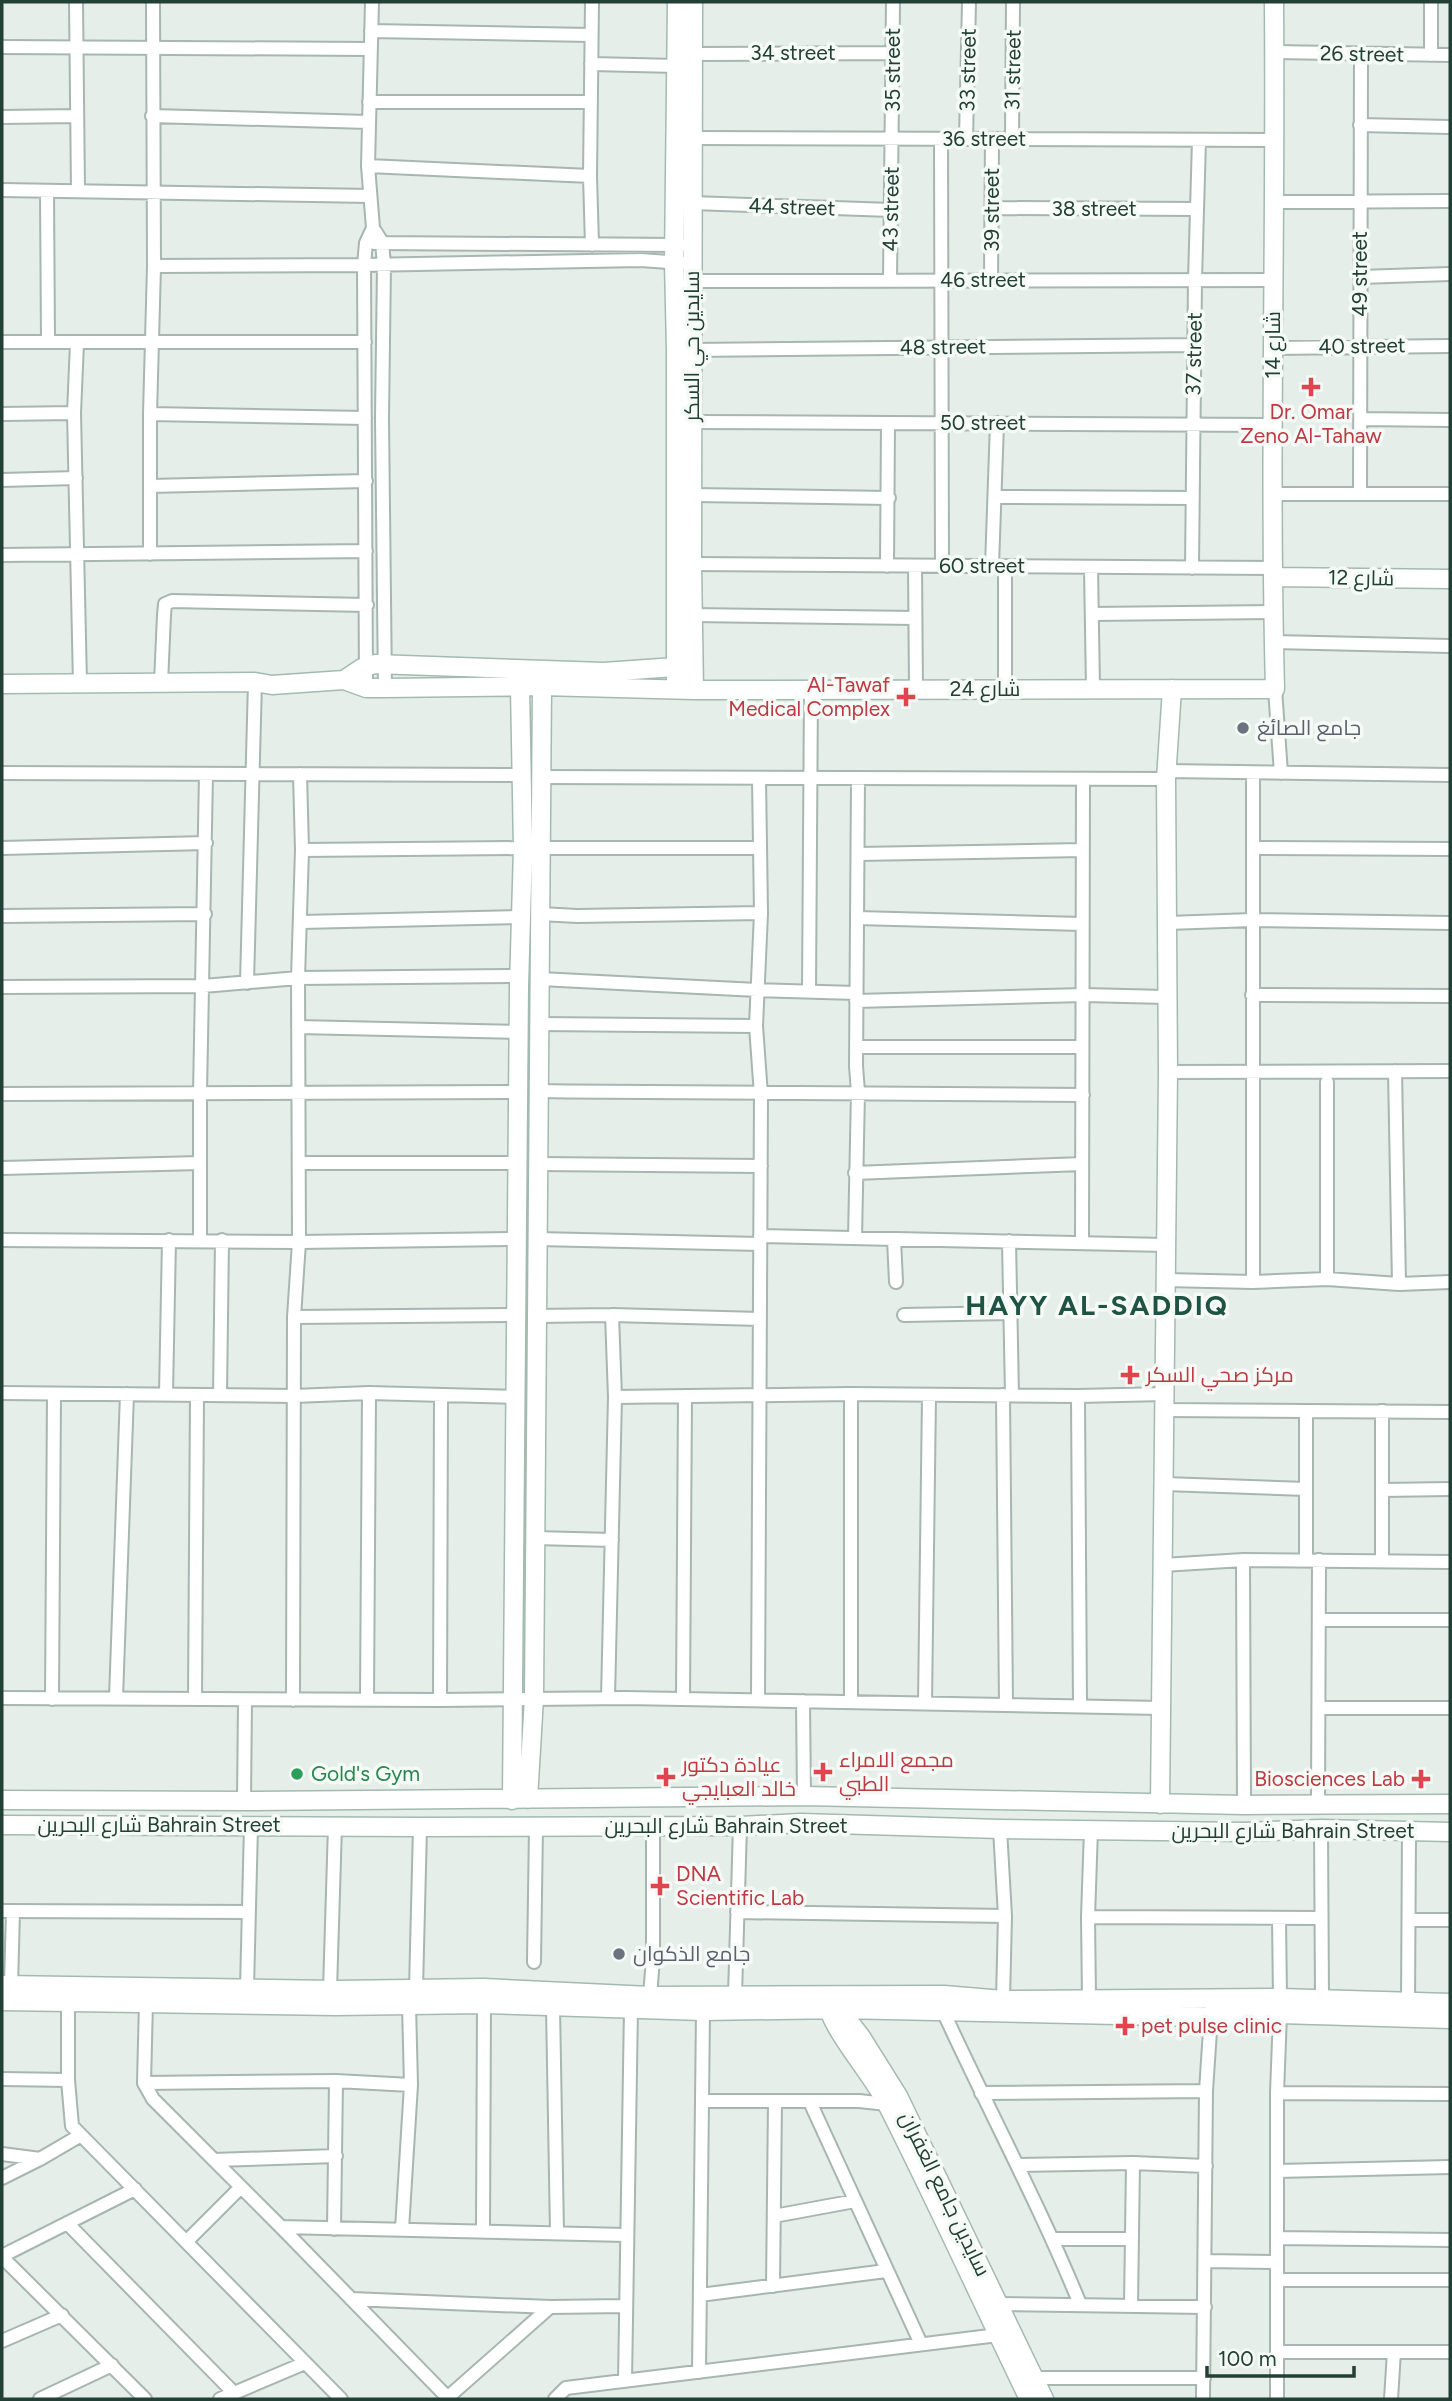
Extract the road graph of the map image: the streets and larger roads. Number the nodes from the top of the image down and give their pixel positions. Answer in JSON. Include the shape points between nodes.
{"nodes":[{"id":1,"x":76,"y":2,"type":"edge"},
{"id":2,"x":153,"y":2,"type":"edge"},
{"id":3,"x":372,"y":2,"type":"edge"},
{"id":4,"x":592,"y":2,"type":"edge"},
{"id":5,"x":677,"y":2,"type":"edge"},
{"id":6,"x":693,"y":2,"type":"edge"},
{"id":7,"x":893,"y":2,"type":"edge"},
{"id":8,"x":969,"y":2,"type":"edge"},
{"id":9,"x":1013,"y":2,"type":"edge"},
{"id":10,"x":1274,"y":2,"type":"edge"},
{"id":11,"x":1432,"y":2,"type":"edge"},
{"id":12,"x":371,"y":31,"type":"junction"},
{"id":13,"x":592,"y":35,"type":"junction"},
{"id":14,"x":2,"y":47,"type":"edge"},
{"id":15,"x":76,"y":48,"type":"junction"},
{"id":16,"x":152,"y":49,"type":"junction"},
{"id":17,"x":369,"y":49,"type":"junction"},
{"id":18,"x":1275,"y":52,"type":"junction"},
{"id":19,"x":893,"y":53,"type":"junction"},
{"id":20,"x":1361,"y":53,"type":"junction"},
{"id":21,"x":693,"y":54,"type":"junction"},
{"id":22,"x":1431,"y":55,"type":"junction"},
{"id":23,"x":1450,"y":55,"type":"edge"},
{"id":24,"x":591,"y":64,"type":"junction"},
{"id":25,"x":677,"y":66,"type":"junction"},
{"id":26,"x":591,"y":102,"type":"junction"},
{"id":27,"x":369,"y":103,"type":"junction"},
{"id":28,"x":77,"y":116,"type":"junction"},
{"id":29,"x":152,"y":116,"type":"junction"},
{"id":30,"x":2,"y":117,"type":"edge"},
{"id":31,"x":369,"y":122,"type":"junction"},
{"id":32,"x":1360,"y":125,"type":"junction"},
{"id":33,"x":1450,"y":127,"type":"edge"},
{"id":34,"x":693,"y":138,"type":"junction"},
{"id":35,"x":893,"y":139,"type":"junction"},
{"id":36,"x":941,"y":139,"type":"junction"},
{"id":37,"x":966,"y":139,"type":"junction"},
{"id":38,"x":992,"y":139,"type":"junction"},
{"id":39,"x":1012,"y":139,"type":"junction"},
{"id":40,"x":1199,"y":140,"type":"junction"},
{"id":41,"x":1274,"y":140,"type":"junction"},
{"id":42,"x":368,"y":166,"type":"junction"},
{"id":43,"x":590,"y":176,"type":"junction"},
{"id":44,"x":2,"y":190,"type":"edge"},
{"id":45,"x":47,"y":191,"type":"junction"},
{"id":46,"x":78,"y":191,"type":"junction"},
{"id":47,"x":152,"y":194,"type":"junction"},
{"id":48,"x":370,"y":196,"type":"junction"},
{"id":49,"x":1360,"y":201,"type":"junction"},
{"id":50,"x":1450,"y":201,"type":"edge"},
{"id":51,"x":1276,"y":202,"type":"junction"},
{"id":52,"x":692,"y":203,"type":"junction"},
{"id":53,"x":992,"y":208,"type":"junction"},
{"id":54,"x":1197,"y":209,"type":"junction"},
{"id":55,"x":891,"y":210,"type":"junction"},
{"id":56,"x":373,"y":228,"type":"junction"},
{"id":57,"x":382,"y":242,"type":"junction"},
{"id":58,"x":366,"y":243,"type":"junction"},
{"id":59,"x":592,"y":245,"type":"junction"},
{"id":60,"x":680,"y":251,"type":"junction"},
{"id":61,"x":364,"y":265,"type":"junction"},
{"id":62,"x":384,"y":265,"type":"junction"},
{"id":63,"x":154,"y":266,"type":"junction"},
{"id":64,"x":692,"y":272,"type":"junction"},
{"id":65,"x":1450,"y":274,"type":"edge"},
{"id":66,"x":1360,"y":277,"type":"junction"},
{"id":67,"x":941,"y":280,"type":"junction"},
{"id":68,"x":991,"y":280,"type":"junction"},
{"id":69,"x":1195,"y":280,"type":"junction"},
{"id":70,"x":1274,"y":280,"type":"junction"},
{"id":71,"x":890,"y":281,"type":"junction"},
{"id":72,"x":48,"y":341,"type":"junction"},
{"id":73,"x":2,"y":342,"type":"edge"},
{"id":74,"x":365,"y":342,"type":"junction"},
{"id":75,"x":77,"y":343,"type":"junction"},
{"id":76,"x":152,"y":343,"type":"junction"},
{"id":77,"x":1194,"y":345,"type":"junction"},
{"id":78,"x":1360,"y":346,"type":"junction"},
{"id":79,"x":1450,"y":346,"type":"edge"},
{"id":80,"x":942,"y":348,"type":"junction"},
{"id":81,"x":1273,"y":348,"type":"junction"},
{"id":82,"x":692,"y":350,"type":"junction"},
{"id":83,"x":74,"y":413,"type":"junction"},
{"id":84,"x":2,"y":414,"type":"edge"},
{"id":85,"x":150,"y":414,"type":"junction"},
{"id":86,"x":365,"y":418,"type":"junction"},
{"id":87,"x":1360,"y":419,"type":"junction"},
{"id":88,"x":1450,"y":420,"type":"edge"},
{"id":89,"x":692,"y":422,"type":"junction"},
{"id":90,"x":888,"y":423,"type":"junction"},
{"id":91,"x":942,"y":423,"type":"junction"},
{"id":92,"x":997,"y":424,"type":"junction"},
{"id":93,"x":1193,"y":424,"type":"junction"},
{"id":94,"x":1273,"y":425,"type":"junction"},
{"id":95,"x":76,"y":478,"type":"junction"},
{"id":96,"x":2,"y":480,"type":"edge"},
{"id":97,"x":366,"y":481,"type":"junction"},
{"id":98,"x":150,"y":486,"type":"junction"},
{"id":99,"x":1273,"y":494,"type":"junction"},
{"id":100,"x":1360,"y":494,"type":"junction"},
{"id":101,"x":1450,"y":494,"type":"edge"},
{"id":102,"x":692,"y":495,"type":"junction"},
{"id":103,"x":995,"y":497,"type":"junction"},
{"id":104,"x":1192,"y":498,"type":"junction"},
{"id":105,"x":889,"y":499,"type":"junction"},
{"id":106,"x":366,"y":551,"type":"junction"},
{"id":107,"x":77,"y":554,"type":"junction"},
{"id":108,"x":150,"y":554,"type":"junction"},
{"id":109,"x":2,"y":555,"type":"edge"},
{"id":110,"x":692,"y":564,"type":"junction"},
{"id":111,"x":887,"y":566,"type":"junction"},
{"id":112,"x":915,"y":566,"type":"junction"},
{"id":113,"x":942,"y":566,"type":"junction"},
{"id":114,"x":998,"y":566,"type":"junction"},
{"id":115,"x":1091,"y":567,"type":"junction"},
{"id":116,"x":1192,"y":568,"type":"junction"},
{"id":117,"x":1273,"y":573,"type":"junction"},
{"id":118,"x":1450,"y":579,"type":"edge"},
{"id":119,"x":367,"y":605,"type":"junction"},
{"id":120,"x":1273,"y":611,"type":"junction"},
{"id":121,"x":1092,"y":614,"type":"junction"},
{"id":122,"x":693,"y":615,"type":"junction"},
{"id":123,"x":915,"y":618,"type":"junction"},
{"id":124,"x":1274,"y":642,"type":"junction"},
{"id":125,"x":1450,"y":646,"type":"edge"},
{"id":126,"x":376,"y":665,"type":"junction"},
{"id":127,"x":686,"y":667,"type":"junction"},
{"id":128,"x":344,"y":680,"type":"junction"},
{"id":129,"x":161,"y":682,"type":"junction"},
{"id":130,"x":255,"y":682,"type":"junction"},
{"id":131,"x":80,"y":683,"type":"junction"},
{"id":132,"x":2,"y":684,"type":"edge"},
{"id":133,"x":542,"y":686,"type":"junction"},
{"id":134,"x":520,"y":687,"type":"junction"},
{"id":135,"x":366,"y":688,"type":"junction"},
{"id":136,"x":385,"y":688,"type":"junction"},
{"id":137,"x":916,"y":689,"type":"junction"},
{"id":138,"x":1005,"y":689,"type":"junction"},
{"id":139,"x":1093,"y":689,"type":"junction"},
{"id":140,"x":1172,"y":689,"type":"junction"},
{"id":141,"x":1275,"y":689,"type":"junction"},
{"id":142,"x":685,"y":690,"type":"junction"},
{"id":143,"x":811,"y":690,"type":"junction"},
{"id":144,"x":542,"y":716,"type":"junction"},
{"id":145,"x":520,"y":717,"type":"junction"},
{"id":146,"x":1253,"y":773,"type":"junction"},
{"id":147,"x":1281,"y":773,"type":"junction"},
{"id":148,"x":2,"y":774,"type":"edge"},
{"id":149,"x":205,"y":774,"type":"junction"},
{"id":150,"x":252,"y":774,"type":"junction"},
{"id":151,"x":300,"y":774,"type":"junction"},
{"id":152,"x":521,"y":775,"type":"junction"},
{"id":153,"x":1166,"y":775,"type":"junction"},
{"id":154,"x":1450,"y":775,"type":"edge"},
{"id":155,"x":541,"y":777,"type":"junction"},
{"id":156,"x":759,"y":778,"type":"junction"},
{"id":157,"x":810,"y":778,"type":"junction"},
{"id":158,"x":858,"y":778,"type":"junction"},
{"id":159,"x":1083,"y":779,"type":"junction"},
{"id":160,"x":206,"y":843,"type":"junction"},
{"id":161,"x":2,"y":848,"type":"edge"},
{"id":162,"x":532,"y":848,"type":"junction"},
{"id":163,"x":760,"y":848,"type":"junction"},
{"id":164,"x":1253,"y":848,"type":"junction"},
{"id":165,"x":1450,"y":849,"type":"edge"},
{"id":166,"x":302,"y":850,"type":"junction"},
{"id":167,"x":1082,"y":850,"type":"junction"},
{"id":168,"x":858,"y":855,"type":"junction"},
{"id":169,"x":205,"y":914,"type":"junction"},
{"id":170,"x":761,"y":914,"type":"junction"},
{"id":171,"x":2,"y":916,"type":"edge"},
{"id":172,"x":531,"y":916,"type":"junction"},
{"id":173,"x":857,"y":918,"type":"junction"},
{"id":174,"x":1252,"y":920,"type":"junction"},
{"id":175,"x":301,"y":922,"type":"junction"},
{"id":176,"x":1168,"y":923,"type":"junction"},
{"id":177,"x":1450,"y":923,"type":"edge"},
{"id":178,"x":1082,"y":924,"type":"junction"},
{"id":179,"x":520,"y":976,"type":"junction"},
{"id":180,"x":298,"y":978,"type":"junction"},
{"id":181,"x":540,"y":979,"type":"junction"},
{"id":182,"x":247,"y":983,"type":"junction"},
{"id":183,"x":203,"y":986,"type":"junction"},
{"id":184,"x":2,"y":987,"type":"edge"},
{"id":185,"x":757,"y":990,"type":"junction"},
{"id":186,"x":809,"y":991,"type":"junction"},
{"id":187,"x":1084,"y":995,"type":"junction"},
{"id":188,"x":1252,"y":995,"type":"junction"},
{"id":189,"x":1450,"y":996,"type":"edge"},
{"id":190,"x":856,"y":997,"type":"junction"},
{"id":191,"x":1166,"y":997,"type":"junction"},
{"id":192,"x":539,"y":1024,"type":"junction"},
{"id":193,"x":756,"y":1026,"type":"junction"},
{"id":194,"x":298,"y":1027,"type":"junction"},
{"id":195,"x":519,"y":1032,"type":"junction"},
{"id":196,"x":856,"y":1047,"type":"junction"},
{"id":197,"x":1082,"y":1047,"type":"junction"},
{"id":198,"x":519,"y":1064,"type":"junction"},
{"id":199,"x":539,"y":1065,"type":"junction"},
{"id":200,"x":1252,"y":1070,"type":"junction"},
{"id":201,"x":1395,"y":1071,"type":"junction"},
{"id":202,"x":1450,"y":1071,"type":"edge"},
{"id":203,"x":1168,"y":1072,"type":"junction"},
{"id":204,"x":1327,"y":1082,"type":"dead end"},
{"id":205,"x":538,"y":1091,"type":"junction"},
{"id":206,"x":518,"y":1092,"type":"junction"},
{"id":207,"x":858,"y":1092,"type":"junction"},
{"id":208,"x":200,"y":1093,"type":"junction"},
{"id":209,"x":2,"y":1094,"type":"edge"},
{"id":210,"x":298,"y":1094,"type":"junction"},
{"id":211,"x":761,"y":1095,"type":"junction"},
{"id":212,"x":1083,"y":1095,"type":"junction"},
{"id":213,"x":200,"y":1163,"type":"junction"},
{"id":214,"x":299,"y":1163,"type":"junction"},
{"id":215,"x":517,"y":1163,"type":"junction"},
{"id":216,"x":538,"y":1164,"type":"junction"},
{"id":217,"x":1082,"y":1164,"type":"junction"},
{"id":218,"x":761,"y":1167,"type":"junction"},
{"id":219,"x":2,"y":1168,"type":"edge"},
{"id":220,"x":855,"y":1173,"type":"junction"},
{"id":221,"x":855,"y":1238,"type":"junction"},
{"id":222,"x":517,"y":1239,"type":"junction"},
{"id":223,"x":894,"y":1239,"type":"junction"},
{"id":224,"x":2,"y":1240,"type":"edge"},
{"id":225,"x":169,"y":1240,"type":"junction"},
{"id":226,"x":201,"y":1240,"type":"junction"},
{"id":227,"x":222,"y":1240,"type":"junction"},
{"id":228,"x":537,"y":1240,"type":"junction"},
{"id":229,"x":760,"y":1240,"type":"junction"},
{"id":230,"x":1009,"y":1241,"type":"junction"},
{"id":231,"x":299,"y":1242,"type":"junction"},
{"id":232,"x":1082,"y":1243,"type":"junction"},
{"id":233,"x":1166,"y":1245,"type":"junction"},
{"id":234,"x":1328,"y":1279,"type":"junction"},
{"id":235,"x":1166,"y":1280,"type":"junction"},
{"id":236,"x":896,"y":1282,"type":"dead end"},
{"id":237,"x":1253,"y":1282,"type":"junction"},
{"id":238,"x":1450,"y":1282,"type":"edge"},
{"id":239,"x":1399,"y":1284,"type":"junction"},
{"id":240,"x":1010,"y":1313,"type":"junction"},
{"id":241,"x":516,"y":1315,"type":"junction"},
{"id":242,"x":612,"y":1315,"type":"junction"},
{"id":243,"x":904,"y":1315,"type":"dead end"},
{"id":244,"x":537,"y":1316,"type":"junction"},
{"id":245,"x":294,"y":1317,"type":"junction"},
{"id":246,"x":760,"y":1319,"type":"junction"},
{"id":247,"x":2,"y":1393,"type":"edge"},
{"id":248,"x":369,"y":1393,"type":"junction"},
{"id":249,"x":127,"y":1394,"type":"junction"},
{"id":250,"x":166,"y":1394,"type":"junction"},
{"id":251,"x":759,"y":1394,"type":"junction"},
{"id":252,"x":850,"y":1394,"type":"junction"},
{"id":253,"x":54,"y":1395,"type":"junction"},
{"id":254,"x":197,"y":1395,"type":"junction"},
{"id":255,"x":220,"y":1395,"type":"junction"},
{"id":256,"x":294,"y":1395,"type":"junction"},
{"id":257,"x":441,"y":1395,"type":"junction"},
{"id":258,"x":1007,"y":1395,"type":"junction"},
{"id":259,"x":516,"y":1396,"type":"junction"},
{"id":260,"x":685,"y":1396,"type":"junction"},
{"id":261,"x":929,"y":1396,"type":"junction"},
{"id":262,"x":1078,"y":1396,"type":"junction"},
{"id":263,"x":615,"y":1397,"type":"junction"},
{"id":264,"x":1165,"y":1402,"type":"junction"},
{"id":265,"x":1306,"y":1411,"type":"junction"},
{"id":266,"x":1382,"y":1411,"type":"junction"},
{"id":267,"x":1450,"y":1412,"type":"edge"},
{"id":268,"x":1165,"y":1484,"type":"junction"},
{"id":269,"x":1306,"y":1489,"type":"junction"},
{"id":270,"x":1450,"y":1489,"type":"edge"},
{"id":271,"x":1382,"y":1490,"type":"junction"},
{"id":272,"x":535,"y":1538,"type":"junction"},
{"id":273,"x":612,"y":1540,"type":"junction"},
{"id":274,"x":1243,"y":1560,"type":"junction"},
{"id":275,"x":1312,"y":1560,"type":"junction"},
{"id":276,"x":1382,"y":1560,"type":"junction"},
{"id":277,"x":1450,"y":1562,"type":"edge"},
{"id":278,"x":1163,"y":1565,"type":"junction"},
{"id":279,"x":1319,"y":1620,"type":"junction"},
{"id":280,"x":1450,"y":1620,"type":"edge"},
{"id":281,"x":2,"y":1698,"type":"edge"},
{"id":282,"x":116,"y":1698,"type":"junction"},
{"id":283,"x":513,"y":1698,"type":"junction"},
{"id":284,"x":534,"y":1698,"type":"junction"},
{"id":285,"x":51,"y":1699,"type":"junction"},
{"id":286,"x":195,"y":1699,"type":"junction"},
{"id":287,"x":608,"y":1699,"type":"junction"},
{"id":288,"x":682,"y":1699,"type":"junction"},
{"id":289,"x":245,"y":1700,"type":"junction"},
{"id":290,"x":293,"y":1700,"type":"junction"},
{"id":291,"x":367,"y":1700,"type":"junction"},
{"id":292,"x":440,"y":1700,"type":"junction"},
{"id":293,"x":758,"y":1700,"type":"junction"},
{"id":294,"x":803,"y":1701,"type":"junction"},
{"id":295,"x":851,"y":1702,"type":"junction"},
{"id":296,"x":925,"y":1703,"type":"junction"},
{"id":297,"x":1006,"y":1705,"type":"junction"},
{"id":298,"x":1080,"y":1706,"type":"junction"},
{"id":299,"x":1161,"y":1707,"type":"junction"},
{"id":300,"x":1319,"y":1708,"type":"junction"},
{"id":301,"x":1450,"y":1708,"type":"edge"},
{"id":302,"x":804,"y":1796,"type":"junction"},
{"id":303,"x":873,"y":1798,"type":"junction"},
{"id":304,"x":520,"y":1799,"type":"junction"},
{"id":305,"x":2,"y":1800,"type":"edge"},
{"id":306,"x":62,"y":1801,"type":"junction"},
{"id":307,"x":244,"y":1801,"type":"junction"},
{"id":308,"x":1160,"y":1804,"type":"junction"},
{"id":309,"x":1318,"y":1804,"type":"junction"},
{"id":310,"x":1450,"y":1804,"type":"edge"},
{"id":311,"x":1244,"y":1805,"type":"junction"},
{"id":312,"x":2,"y":1825,"type":"edge"},
{"id":313,"x":63,"y":1825,"type":"junction"},
{"id":314,"x":251,"y":1826,"type":"junction"},
{"id":315,"x":335,"y":1826,"type":"junction"},
{"id":316,"x":653,"y":1826,"type":"junction"},
{"id":317,"x":740,"y":1826,"type":"junction"},
{"id":318,"x":874,"y":1826,"type":"junction"},
{"id":319,"x":420,"y":1827,"type":"junction"},
{"id":320,"x":536,"y":1827,"type":"junction"},
{"id":321,"x":1000,"y":1829,"type":"junction"},
{"id":322,"x":1091,"y":1829,"type":"junction"},
{"id":323,"x":1321,"y":1829,"type":"junction"},
{"id":324,"x":1409,"y":1832,"type":"junction"},
{"id":325,"x":1450,"y":1832,"type":"edge"},
{"id":326,"x":7,"y":1911,"type":"edge"},
{"id":327,"x":249,"y":1912,"type":"junction"},
{"id":328,"x":737,"y":1912,"type":"junction"},
{"id":329,"x":1005,"y":1916,"type":"junction"},
{"id":330,"x":1088,"y":1917,"type":"junction"},
{"id":331,"x":1321,"y":1917,"type":"junction"},
{"id":332,"x":1279,"y":1918,"type":"junction"},
{"id":333,"x":1409,"y":1920,"type":"junction"},
{"id":334,"x":1450,"y":1920,"type":"edge"},
{"id":335,"x":534,"y":1962,"type":"dead end"},
{"id":336,"x":7,"y":1985,"type":"edge"},
{"id":337,"x":247,"y":1988,"type":"junction"},
{"id":338,"x":330,"y":1990,"type":"junction"},
{"id":339,"x":650,"y":1996,"type":"junction"},
{"id":340,"x":735,"y":1996,"type":"junction"},
{"id":341,"x":413,"y":1997,"type":"junction"},
{"id":342,"x":1089,"y":1998,"type":"junction"},
{"id":343,"x":1322,"y":1998,"type":"junction"},
{"id":344,"x":1003,"y":2000,"type":"junction"},
{"id":345,"x":2,"y":2001,"type":"edge"},
{"id":346,"x":68,"y":2001,"type":"junction"},
{"id":347,"x":593,"y":2001,"type":"junction"},
{"id":348,"x":146,"y":2002,"type":"junction"},
{"id":349,"x":833,"y":2002,"type":"junction"},
{"id":350,"x":1408,"y":2003,"type":"junction"},
{"id":351,"x":1450,"y":2003,"type":"edge"},
{"id":352,"x":484,"y":2004,"type":"junction"},
{"id":353,"x":1280,"y":2006,"type":"junction"},
{"id":354,"x":553,"y":2007,"type":"junction"},
{"id":355,"x":1152,"y":2007,"type":"junction"},
{"id":356,"x":631,"y":2008,"type":"junction"},
{"id":357,"x":1210,"y":2008,"type":"junction"},
{"id":358,"x":704,"y":2011,"type":"junction"},
{"id":359,"x":943,"y":2011,"type":"junction"},
{"id":360,"x":1450,"y":2019,"type":"edge"},
{"id":361,"x":2,"y":2079,"type":"edge"},
{"id":362,"x":68,"y":2080,"type":"junction"},
{"id":363,"x":336,"y":2081,"type":"junction"},
{"id":364,"x":144,"y":2083,"type":"junction"},
{"id":365,"x":411,"y":2085,"type":"junction"},
{"id":366,"x":1206,"y":2091,"type":"junction"},
{"id":367,"x":981,"y":2093,"type":"junction"},
{"id":368,"x":1277,"y":2093,"type":"junction"},
{"id":369,"x":1450,"y":2094,"type":"edge"},
{"id":370,"x":703,"y":2101,"type":"junction"},
{"id":371,"x":775,"y":2102,"type":"junction"},
{"id":372,"x":810,"y":2102,"type":"junction"},
{"id":373,"x":887,"y":2104,"type":"junction"},
{"id":374,"x":81,"y":2135,"type":"junction"},
{"id":375,"x":2,"y":2154,"type":"edge"},
{"id":376,"x":336,"y":2155,"type":"junction"},
{"id":377,"x":40,"y":2159,"type":"junction"},
{"id":378,"x":214,"y":2160,"type":"junction"},
{"id":379,"x":1133,"y":2163,"type":"junction"},
{"id":380,"x":1018,"y":2165,"type":"junction"},
{"id":381,"x":1206,"y":2166,"type":"junction"},
{"id":382,"x":1450,"y":2167,"type":"edge"},
{"id":383,"x":1277,"y":2171,"type":"junction"},
{"id":384,"x":2,"y":2178,"type":"edge"},
{"id":385,"x":241,"y":2187,"type":"junction"},
{"id":386,"x":135,"y":2189,"type":"junction"},
{"id":387,"x":855,"y":2201,"type":"junction"},
{"id":388,"x":774,"y":2216,"type":"junction"},
{"id":389,"x":67,"y":2223,"type":"junction"},
{"id":390,"x":281,"y":2227,"type":"junction"},
{"id":391,"x":402,"y":2229,"type":"junction"},
{"id":392,"x":334,"y":2230,"type":"junction"},
{"id":393,"x":483,"y":2231,"type":"junction"},
{"id":394,"x":557,"y":2232,"type":"junction"},
{"id":395,"x":626,"y":2235,"type":"junction"},
{"id":396,"x":1277,"y":2238,"type":"junction"},
{"id":397,"x":1054,"y":2239,"type":"junction"},
{"id":398,"x":1132,"y":2239,"type":"junction"},
{"id":399,"x":187,"y":2241,"type":"junction"},
{"id":400,"x":1450,"y":2241,"type":"edge"},
{"id":401,"x":2,"y":2256,"type":"edge"},
{"id":402,"x":1206,"y":2261,"type":"junction"},
{"id":403,"x":1277,"y":2262,"type":"junction"},
{"id":404,"x":886,"y":2271,"type":"junction"},
{"id":405,"x":1278,"y":2280,"type":"junction"},
{"id":406,"x":1450,"y":2280,"type":"edge"},
{"id":407,"x":773,"y":2286,"type":"junction"},
{"id":408,"x":700,"y":2295,"type":"junction"},
{"id":409,"x":351,"y":2299,"type":"junction"},
{"id":410,"x":999,"y":2304,"type":"junction"},
{"id":411,"x":1080,"y":2304,"type":"junction"},
{"id":412,"x":625,"y":2306,"type":"junction"},
{"id":413,"x":1130,"y":2306,"type":"junction"},
{"id":414,"x":550,"y":2307,"type":"junction"},
{"id":415,"x":1205,"y":2307,"type":"junction"},
{"id":416,"x":62,"y":2315,"type":"junction"},
{"id":417,"x":998,"y":2335,"type":"junction"},
{"id":418,"x":2,"y":2341,"type":"edge"},
{"id":419,"x":921,"y":2344,"type":"junction"},
{"id":420,"x":1278,"y":2352,"type":"junction"},
{"id":421,"x":1394,"y":2352,"type":"junction"},
{"id":422,"x":1450,"y":2352,"type":"edge"},
{"id":423,"x":305,"y":2363,"type":"junction"},
{"id":424,"x":111,"y":2365,"type":"junction"},
{"id":425,"x":699,"y":2372,"type":"junction"},
{"id":426,"x":1034,"y":2378,"type":"junction"},
{"id":427,"x":1204,"y":2378,"type":"junction"},
{"id":428,"x":625,"y":2381,"type":"junction"},
{"id":429,"x":234,"y":2393,"type":"junction"},
{"id":430,"x":447,"y":2398,"type":"edge"},
{"id":431,"x":40,"y":2399,"type":"edge"},
{"id":432,"x":145,"y":2399,"type":"edge"},
{"id":433,"x":220,"y":2399,"type":"edge"},
{"id":434,"x":341,"y":2399,"type":"edge"},
{"id":435,"x":555,"y":2399,"type":"edge"},
{"id":436,"x":1029,"y":2399,"type":"edge"},
{"id":437,"x":1044,"y":2399,"type":"edge"},
{"id":438,"x":1203,"y":2399,"type":"edge"},
{"id":439,"x":1277,"y":2399,"type":"edge"},
{"id":440,"x":1391,"y":2399,"type":"edge"}],
"edges":[{"from":1,"to":15,"type":"street"},
{"from":2,"to":16,"type":"street"},
{"from":3,"to":12,"type":"street"},
{"from":4,"to":13,"type":"street"},
{"from":5,"to":25,"type":"street","name":"سايدين حي السكر"},
{"from":6,"to":21,"type":"street","name":"سايدين حي السكر"},
{"from":7,"to":19,"type":"street","name":"35 street"},
{"from":8,"to":37,"type":"street","name":"33 street"},
{"from":9,"to":39,"type":"street","name":"31 street"},
{"from":10,"to":18,"type":"street","name":"شارع 14"},
{"from":11,"to":22,"type":"street"},
{"from":12,"to":13,"type":"street"},
{"from":12,"to":17,"type":"street"},
{"from":13,"to":24,"type":"street"},
{"from":14,"to":15,"type":"street"},
{"from":15,"to":16,"type":"street"},
{"from":15,"to":28,"type":"street"},
{"from":16,"to":17,"type":"street"},
{"from":16,"to":29,"type":"street"},
{"from":17,"to":27,"type":"street"},
{"from":18,"to":20,"type":"street","name":"26 street"},
{"from":18,"to":41,"type":"street","name":"شارع 14"},
{"from":19,"to":21,"type":"street","name":"34 street"},
{"from":19,"to":35,"type":"street","name":"35 street"},
{"from":20,"to":22,"type":"street","name":"26 street"},
{"from":20,"to":32,"type":"street","name":"49 street"},
{"from":21,"to":34,"type":"street","name":"سايدين حي السكر"},
{"from":22,"to":23,"type":"street","name":"26 street"},
{"from":24,"to":25,"type":"street"},
{"from":24,"to":26,"type":"street"},
{"from":25,"to":60,"type":"street","name":"سايدين حي السكر"},
{"from":26,"to":27,"type":"street"},
{"from":26,"to":43,"type":"street"},
{"from":27,"to":31,"type":"street"},
{"from":28,"to":30,"type":"street"},
{"from":28,"to":46,"type":"street"},
{"from":29,"to":31,"type":"street"},
{"from":29,"to":47,"type":"street"},
{"from":31,"to":42,"type":"street"},
{"from":32,"to":33,"type":"street"},
{"from":32,"to":49,"type":"street","name":"49 street"},
{"from":34,"to":35,"type":"street","name":"36 street"},
{"from":34,"to":52,"type":"street","name":"سايدين حي السكر"},
{"from":35,"to":36,"type":"street","name":"36 street"},
{"from":35,"to":55,"type":"street","name":"43 street"},
{"from":36,"to":37,"type":"street","name":"36 street"},
{"from":36,"to":67,"type":"street"},
{"from":37,"to":38,"type":"street","name":"36 street"},
{"from":38,"to":39,"type":"street","name":"36 street"},
{"from":38,"to":53,"type":"street","name":"39 street"},
{"from":39,"to":40,"type":"street","name":"36 street"},
{"from":40,"to":41,"type":"street","name":"36 street"},
{"from":40,"to":54,"type":"street","name":"37 street"},
{"from":41,"to":51,"type":"street","name":"شارع 14"},
{"from":42,"to":43,"type":"street"},
{"from":42,"to":48,"type":"street"},
{"from":43,"to":59,"type":"street"},
{"from":44,"to":45,"type":"street"},
{"from":45,"to":46,"type":"street"},
{"from":45,"to":72,"type":"street"},
{"from":46,"to":47,"type":"street"},
{"from":47,"to":48,"type":"street"},
{"from":47,"to":63,"type":"street"},
{"from":48,"to":56,"type":"street"},
{"from":49,"to":50,"type":"street"},
{"from":49,"to":51,"type":"street"},
{"from":49,"to":66,"type":"street","name":"49 street"},
{"from":51,"to":70,"type":"street","name":"شارع 14"},
{"from":52,"to":55,"type":"street","name":"44 street"},
{"from":52,"to":60,"type":"street","name":"سايدين حي السكر"},
{"from":53,"to":54,"type":"street","name":"38 street"},
{"from":53,"to":68,"type":"street","name":"39 street"},
{"from":54,"to":69,"type":"street","name":"37 street"},
{"from":55,"to":71,"type":"street","name":"43 street"},
{"from":56,"to":57,"type":"street"},
{"from":56,"to":58,"type":"street"},
{"from":57,"to":58,"type":"street"},
{"from":57,"to":59,"type":"street"},
{"from":57,"to":62,"type":"street"},
{"from":58,"to":61,"type":"street"},
{"from":59,"to":60,"type":"street"},
{"from":60,"to":62,"type":"street","via":[[641,260]]},
{"from":60,"to":64,"type":"street","name":"سايدين حي السكر"},
{"from":60,"to":127,"type":"street","name":"سايدين حي السكر","via":[[676,565]]},
{"from":61,"to":62,"type":"street"},
{"from":61,"to":63,"type":"street"},
{"from":61,"to":74,"type":"street"},
{"from":62,"to":126,"type":"street"},
{"from":63,"to":76,"type":"street"},
{"from":64,"to":71,"type":"street","name":"46 street"},
{"from":64,"to":82,"type":"street","name":"سايدين حي السكر"},
{"from":65,"to":66,"type":"street"},
{"from":66,"to":78,"type":"street","name":"49 street"},
{"from":67,"to":68,"type":"street","name":"46 street"},
{"from":67,"to":71,"type":"street","name":"46 street"},
{"from":67,"to":80,"type":"street"},
{"from":68,"to":69,"type":"street","name":"46 street"},
{"from":69,"to":70,"type":"street","name":"46 street"},
{"from":69,"to":77,"type":"street","name":"37 street"},
{"from":70,"to":81,"type":"street","name":"شارع 14"},
{"from":72,"to":73,"type":"street"},
{"from":72,"to":75,"type":"street"},
{"from":74,"to":76,"type":"street"},
{"from":74,"to":86,"type":"street"},
{"from":75,"to":76,"type":"street"},
{"from":75,"to":83,"type":"street"},
{"from":76,"to":85,"type":"street"},
{"from":77,"to":80,"type":"street","name":"48 street"},
{"from":77,"to":93,"type":"street","name":"37 street"},
{"from":78,"to":79,"type":"street","name":"40 street"},
{"from":78,"to":81,"type":"street","name":"40 street"},
{"from":78,"to":87,"type":"street","name":"49 street"},
{"from":80,"to":82,"type":"street","name":"48 street"},
{"from":80,"to":91,"type":"street"},
{"from":81,"to":94,"type":"street","name":"شارع 14"},
{"from":82,"to":89,"type":"street","name":"سايدين حي السكر"},
{"from":83,"to":84,"type":"street"},
{"from":83,"to":95,"type":"street"},
{"from":85,"to":86,"type":"street"},
{"from":85,"to":98,"type":"street"},
{"from":86,"to":97,"type":"street"},
{"from":87,"to":88,"type":"street"},
{"from":87,"to":100,"type":"street","name":"49 street"},
{"from":89,"to":90,"type":"street","name":"50 street"},
{"from":89,"to":102,"type":"street","name":"سايدين حي السكر"},
{"from":90,"to":91,"type":"street","name":"50 street"},
{"from":90,"to":105,"type":"street"},
{"from":91,"to":92,"type":"street","name":"50 street"},
{"from":91,"to":113,"type":"street"},
{"from":92,"to":93,"type":"street","name":"50 street"},
{"from":92,"to":103,"type":"street"},
{"from":93,"to":94,"type":"street","name":"50 street"},
{"from":93,"to":104,"type":"street","name":"37 street"},
{"from":94,"to":99,"type":"street","name":"شارع 14"},
{"from":95,"to":96,"type":"street"},
{"from":95,"to":107,"type":"street"},
{"from":97,"to":98,"type":"street"},
{"from":97,"to":106,"type":"street"},
{"from":98,"to":108,"type":"street"},
{"from":99,"to":100,"type":"street"},
{"from":99,"to":117,"type":"street","name":"شارع 14"},
{"from":100,"to":101,"type":"street"},
{"from":102,"to":105,"type":"street"},
{"from":102,"to":110,"type":"street","name":"سايدين حي السكر"},
{"from":103,"to":104,"type":"street"},
{"from":103,"to":114,"type":"street"},
{"from":104,"to":116,"type":"street","name":"37 street"},
{"from":105,"to":111,"type":"street"},
{"from":106,"to":108,"type":"street"},
{"from":106,"to":119,"type":"street"},
{"from":107,"to":108,"type":"street"},
{"from":107,"to":109,"type":"street"},
{"from":107,"to":131,"type":"street"},
{"from":110,"to":111,"type":"street","name":"60 street"},
{"from":110,"to":122,"type":"street","name":"سايدين حي السكر"},
{"from":111,"to":112,"type":"street","name":"60 street"},
{"from":112,"to":113,"type":"street","name":"60 street"},
{"from":112,"to":123,"type":"street"},
{"from":113,"to":114,"type":"street","name":"60 street"},
{"from":114,"to":115,"type":"street","name":"60 street"},
{"from":114,"to":138,"type":"street"},
{"from":115,"to":116,"type":"street","name":"60 street"},
{"from":115,"to":121,"type":"street"},
{"from":116,"to":117,"type":"street","name":"60 street"},
{"from":117,"to":118,"type":"street","name":"شارع 12"},
{"from":117,"to":120,"type":"street","name":"شارع 14"},
{"from":119,"to":126,"type":"street"},
{"from":119,"to":129,"type":"street","via":[[172,601],[165,604]]},
{"from":120,"to":121,"type":"street"},
{"from":120,"to":124,"type":"street","name":"شارع 14"},
{"from":121,"to":139,"type":"street"},
{"from":122,"to":123,"type":"street"},
{"from":122,"to":127,"type":"street","name":"سايدين حي السكر"},
{"from":123,"to":137,"type":"street"},
{"from":124,"to":125,"type":"street"},
{"from":124,"to":141,"type":"street","name":"شارع 14"},
{"from":126,"to":127,"type":"street","via":[[604,671]]},
{"from":126,"to":128,"type":"street"},
{"from":126,"to":135,"type":"street"},
{"from":126,"to":136,"type":"street"},
{"from":127,"to":142,"type":"street","name":"سايدين حي السكر"},
{"from":128,"to":130,"type":"street"},
{"from":128,"to":135,"type":"street","name":"شارع 24"},
{"from":129,"to":130,"type":"street"},
{"from":129,"to":131,"type":"street"},
{"from":130,"to":150,"type":"street"},
{"from":131,"to":132,"type":"street"},
{"from":133,"to":134,"type":"street","name":"شارع 24"},
{"from":133,"to":142,"type":"street","name":"شارع 24"},
{"from":133,"to":144,"type":"street"},
{"from":134,"to":136,"type":"street","name":"شارع 24"},
{"from":134,"to":145,"type":"street"},
{"from":135,"to":136,"type":"street","name":"شارع 24"},
{"from":137,"to":138,"type":"street","name":"شارع 24"},
{"from":137,"to":143,"type":"street","name":"شارع 24"},
{"from":138,"to":139,"type":"street","name":"شارع 24"},
{"from":139,"to":140,"type":"street","name":"شارع 24"},
{"from":140,"to":141,"type":"street","name":"شارع 24"},
{"from":140,"to":153,"type":"street"},
{"from":141,"to":147,"type":"street"},
{"from":142,"to":143,"type":"street","name":"شارع 24"},
{"from":143,"to":157,"type":"street"},
{"from":144,"to":145,"type":"street"},
{"from":144,"to":155,"type":"street"},
{"from":145,"to":152,"type":"street"},
{"from":146,"to":147,"type":"street"},
{"from":146,"to":153,"type":"street"},
{"from":146,"to":164,"type":"street"},
{"from":147,"to":154,"type":"street"},
{"from":148,"to":149,"type":"street"},
{"from":149,"to":150,"type":"street"},
{"from":149,"to":160,"type":"street"},
{"from":150,"to":151,"type":"street"},
{"from":150,"to":182,"type":"street"},
{"from":151,"to":152,"type":"street"},
{"from":151,"to":166,"type":"street"},
{"from":152,"to":162,"type":"street"},
{"from":153,"to":159,"type":"street"},
{"from":153,"to":176,"type":"street"},
{"from":155,"to":156,"type":"street"},
{"from":155,"to":162,"type":"street"},
{"from":156,"to":157,"type":"street"},
{"from":156,"to":163,"type":"street"},
{"from":157,"to":158,"type":"street"},
{"from":157,"to":186,"type":"street"},
{"from":158,"to":159,"type":"street"},
{"from":158,"to":168,"type":"street"},
{"from":159,"to":167,"type":"street"},
{"from":160,"to":161,"type":"street"},
{"from":160,"to":169,"type":"street"},
{"from":162,"to":163,"type":"street"},
{"from":162,"to":166,"type":"street"},
{"from":162,"to":172,"type":"street"},
{"from":163,"to":170,"type":"street"},
{"from":164,"to":165,"type":"street"},
{"from":164,"to":174,"type":"street"},
{"from":166,"to":175,"type":"street"},
{"from":167,"to":168,"type":"street"},
{"from":167,"to":178,"type":"street"},
{"from":168,"to":173,"type":"street"},
{"from":169,"to":171,"type":"street"},
{"from":169,"to":183,"type":"street"},
{"from":170,"to":172,"type":"street"},
{"from":170,"to":185,"type":"street"},
{"from":172,"to":175,"type":"street"},
{"from":172,"to":179,"type":"street"},
{"from":172,"to":181,"type":"street"},
{"from":173,"to":178,"type":"street"},
{"from":173,"to":190,"type":"street"},
{"from":174,"to":176,"type":"street"},
{"from":174,"to":177,"type":"street"},
{"from":174,"to":188,"type":"street"},
{"from":175,"to":180,"type":"street"},
{"from":176,"to":191,"type":"street"},
{"from":178,"to":187,"type":"street"},
{"from":179,"to":180,"type":"street"},
{"from":179,"to":195,"type":"street"},
{"from":180,"to":182,"type":"street"},
{"from":180,"to":194,"type":"street"},
{"from":181,"to":185,"type":"street"},
{"from":181,"to":192,"type":"street"},
{"from":182,"to":183,"type":"street"},
{"from":183,"to":184,"type":"street"},
{"from":183,"to":208,"type":"street"},
{"from":185,"to":186,"type":"street"},
{"from":185,"to":193,"type":"street"},
{"from":186,"to":190,"type":"street"},
{"from":187,"to":190,"type":"street"},
{"from":187,"to":191,"type":"street"},
{"from":187,"to":197,"type":"street"},
{"from":188,"to":189,"type":"street"},
{"from":188,"to":200,"type":"street"},
{"from":190,"to":196,"type":"street"},
{"from":191,"to":203,"type":"street"},
{"from":192,"to":193,"type":"street"},
{"from":192,"to":199,"type":"street"},
{"from":193,"to":211,"type":"street"},
{"from":194,"to":195,"type":"street"},
{"from":194,"to":210,"type":"street"},
{"from":195,"to":198,"type":"street"},
{"from":196,"to":197,"type":"street"},
{"from":196,"to":207,"type":"street"},
{"from":197,"to":212,"type":"street"},
{"from":198,"to":199,"type":"street"},
{"from":198,"to":206,"type":"street"},
{"from":199,"to":205,"type":"street"},
{"from":200,"to":201,"type":"street"},
{"from":200,"to":203,"type":"street"},
{"from":200,"to":237,"type":"street"},
{"from":201,"to":202,"type":"street"},
{"from":201,"to":239,"type":"street"},
{"from":203,"to":233,"type":"street"},
{"from":204,"to":234,"type":"street"},
{"from":205,"to":211,"type":"street"},
{"from":205,"to":216,"type":"street"},
{"from":206,"to":210,"type":"street"},
{"from":206,"to":215,"type":"street"},
{"from":207,"to":211,"type":"street"},
{"from":207,"to":212,"type":"street"},
{"from":207,"to":220,"type":"street"},
{"from":208,"to":209,"type":"street"},
{"from":208,"to":210,"type":"street"},
{"from":208,"to":213,"type":"street"},
{"from":210,"to":214,"type":"street"},
{"from":211,"to":218,"type":"street"},
{"from":212,"to":217,"type":"street"},
{"from":213,"to":219,"type":"street"},
{"from":213,"to":226,"type":"street"},
{"from":214,"to":215,"type":"street"},
{"from":214,"to":231,"type":"street"},
{"from":215,"to":222,"type":"street"},
{"from":216,"to":218,"type":"street"},
{"from":216,"to":228,"type":"street"},
{"from":217,"to":220,"type":"street"},
{"from":217,"to":232,"type":"street"},
{"from":218,"to":229,"type":"street"},
{"from":220,"to":221,"type":"street"},
{"from":221,"to":223,"type":"street"},
{"from":221,"to":229,"type":"street"},
{"from":222,"to":231,"type":"street"},
{"from":222,"to":241,"type":"street"},
{"from":223,"to":230,"type":"street"},
{"from":223,"to":236,"type":"street"},
{"from":224,"to":225,"type":"street"},
{"from":225,"to":226,"type":"street"},
{"from":225,"to":250,"type":"street"},
{"from":226,"to":227,"type":"street"},
{"from":227,"to":231,"type":"street"},
{"from":227,"to":255,"type":"street"},
{"from":228,"to":229,"type":"street"},
{"from":228,"to":244,"type":"street"},
{"from":229,"to":246,"type":"street"},
{"from":230,"to":232,"type":"street"},
{"from":230,"to":240,"type":"street"},
{"from":231,"to":245,"type":"street"},
{"from":232,"to":233,"type":"street"},
{"from":233,"to":235,"type":"street"},
{"from":234,"to":237,"type":"street"},
{"from":234,"to":239,"type":"street"},
{"from":235,"to":237,"type":"street"},
{"from":235,"to":264,"type":"street"},
{"from":238,"to":239,"type":"street"},
{"from":240,"to":243,"type":"street"},
{"from":240,"to":258,"type":"street"},
{"from":241,"to":245,"type":"street"},
{"from":241,"to":259,"type":"street"},
{"from":242,"to":244,"type":"street"},
{"from":242,"to":246,"type":"street"},
{"from":242,"to":263,"type":"street"},
{"from":244,"to":272,"type":"street"},
{"from":245,"to":256,"type":"street"},
{"from":246,"to":251,"type":"street"},
{"from":247,"to":253,"type":"street"},
{"from":248,"to":256,"type":"street"},
{"from":248,"to":257,"type":"street"},
{"from":248,"to":291,"type":"street"},
{"from":249,"to":250,"type":"street"},
{"from":249,"to":253,"type":"street"},
{"from":249,"to":282,"type":"street"},
{"from":250,"to":254,"type":"street"},
{"from":251,"to":252,"type":"street"},
{"from":251,"to":260,"type":"street"},
{"from":251,"to":293,"type":"street"},
{"from":252,"to":261,"type":"street"},
{"from":252,"to":295,"type":"street"},
{"from":253,"to":285,"type":"street"},
{"from":254,"to":255,"type":"street"},
{"from":254,"to":286,"type":"street"},
{"from":255,"to":256,"type":"street"},
{"from":256,"to":290,"type":"street"},
{"from":257,"to":259,"type":"street"},
{"from":257,"to":292,"type":"street"},
{"from":258,"to":261,"type":"street"},
{"from":258,"to":262,"type":"street"},
{"from":258,"to":297,"type":"street"},
{"from":259,"to":283,"type":"street"},
{"from":260,"to":263,"type":"street"},
{"from":260,"to":288,"type":"street"},
{"from":261,"to":296,"type":"street"},
{"from":262,"to":264,"type":"street"},
{"from":262,"to":298,"type":"street"},
{"from":263,"to":273,"type":"street"},
{"from":264,"to":265,"type":"street"},
{"from":264,"to":268,"type":"street"},
{"from":265,"to":266,"type":"street"},
{"from":265,"to":269,"type":"street"},
{"from":266,"to":267,"type":"street"},
{"from":266,"to":271,"type":"street"},
{"from":268,"to":269,"type":"street"},
{"from":268,"to":278,"type":"street"},
{"from":269,"to":275,"type":"street"},
{"from":270,"to":271,"type":"street"},
{"from":271,"to":276,"type":"street"},
{"from":272,"to":273,"type":"street"},
{"from":272,"to":284,"type":"street"},
{"from":273,"to":287,"type":"street"},
{"from":274,"to":275,"type":"street"},
{"from":274,"to":278,"type":"street"},
{"from":274,"to":311,"type":"street"},
{"from":275,"to":276,"type":"street"},
{"from":275,"to":279,"type":"street"},
{"from":276,"to":277,"type":"street"},
{"from":278,"to":299,"type":"street"},
{"from":279,"to":280,"type":"street"},
{"from":279,"to":300,"type":"street"},
{"from":281,"to":285,"type":"street"},
{"from":282,"to":285,"type":"street"},
{"from":282,"to":286,"type":"street"},
{"from":283,"to":284,"type":"street"},
{"from":283,"to":292,"type":"street"},
{"from":283,"to":304,"type":"street"},
{"from":284,"to":287,"type":"street"},
{"from":284,"to":304,"type":"street"},
{"from":286,"to":289,"type":"street"},
{"from":287,"to":288,"type":"street"},
{"from":288,"to":293,"type":"street"},
{"from":289,"to":290,"type":"street"},
{"from":289,"to":307,"type":"street"},
{"from":290,"to":291,"type":"street"},
{"from":291,"to":292,"type":"street"},
{"from":293,"to":294,"type":"street"},
{"from":294,"to":295,"type":"street"},
{"from":294,"to":302,"type":"street"},
{"from":295,"to":296,"type":"street"},
{"from":296,"to":297,"type":"street"},
{"from":297,"to":298,"type":"street"},
{"from":298,"to":299,"type":"street"},
{"from":299,"to":308,"type":"street"},
{"from":300,"to":301,"type":"street"},
{"from":300,"to":309,"type":"street"},
{"from":302,"to":303,"type":"street","name":"شارع البحرين Bahrain Street"},
{"from":302,"to":304,"type":"street","name":"شارع البحرين Bahrain Street"},
{"from":303,"to":308,"type":"street","name":"شارع البحرين Bahrain Street"},
{"from":303,"to":318,"type":"street"},
{"from":304,"to":307,"type":"street","name":"شارع البحرين Bahrain Street"},
{"from":305,"to":306,"type":"street","name":"شارع البحرين Bahrain Street"},
{"from":306,"to":307,"type":"street","name":"شارع البحرين Bahrain Street"},
{"from":306,"to":313,"type":"street"},
{"from":308,"to":311,"type":"street","name":"شارع البحرين Bahrain Street"},
{"from":309,"to":310,"type":"street","name":"شارع البحرين Bahrain Street"},
{"from":309,"to":311,"type":"street","name":"شارع البحرين Bahrain Street"},
{"from":312,"to":313,"type":"street","name":"شارع البحرين Bahrain Street"},
{"from":313,"to":314,"type":"street","name":"شارع البحرين Bahrain Street"},
{"from":314,"to":315,"type":"street","name":"شارع البحرين Bahrain Street"},
{"from":314,"to":327,"type":"street"},
{"from":315,"to":319,"type":"street","name":"شارع البحرين Bahrain Street"},
{"from":315,"to":338,"type":"street"},
{"from":316,"to":317,"type":"street","name":"شارع البحرين Bahrain Street"},
{"from":316,"to":320,"type":"street","name":"شارع البحرين Bahrain Street"},
{"from":316,"to":339,"type":"street"},
{"from":317,"to":318,"type":"street","name":"شارع البحرين Bahrain Street"},
{"from":317,"to":328,"type":"street"},
{"from":318,"to":321,"type":"street","name":"شارع البحرين Bahrain Street"},
{"from":319,"to":320,"type":"street","name":"شارع البحرين Bahrain Street"},
{"from":319,"to":341,"type":"street"},
{"from":320,"to":335,"type":"street"},
{"from":321,"to":322,"type":"street","name":"شارع البحرين Bahrain Street"},
{"from":321,"to":329,"type":"street"},
{"from":322,"to":323,"type":"street","name":"شارع البحرين Bahrain Street"},
{"from":322,"to":330,"type":"street"},
{"from":323,"to":324,"type":"street","name":"شارع البحرين Bahrain Street"},
{"from":323,"to":331,"type":"street"},
{"from":324,"to":325,"type":"street","name":"شارع البحرين Bahrain Street"},
{"from":324,"to":333,"type":"street"},
{"from":326,"to":327,"type":"street"},
{"from":326,"to":336,"type":"street"},
{"from":327,"to":337,"type":"street"},
{"from":328,"to":329,"type":"street"},
{"from":328,"to":340,"type":"street"},
{"from":329,"to":344,"type":"street"},
{"from":330,"to":332,"type":"street"},
{"from":330,"to":342,"type":"street"},
{"from":331,"to":332,"type":"street"},
{"from":331,"to":343,"type":"street"},
{"from":332,"to":353,"type":"street"},
{"from":333,"to":334,"type":"street"},
{"from":333,"to":350,"type":"street"},
{"from":336,"to":337,"type":"street"},
{"from":337,"to":338,"type":"street"},
{"from":338,"to":341,"type":"street"},
{"from":339,"to":340,"type":"street"},
{"from":339,"to":347,"type":"street"},
{"from":340,"to":349,"type":"street"},
{"from":341,"to":347,"type":"street","via":[[484,1988]]},
{"from":341,"to":348,"type":"street","via":[[335,2006]]},
{"from":341,"to":352,"type":"street"},
{"from":341,"to":365,"type":"street"},
{"from":342,"to":344,"type":"street"},
{"from":342,"to":355,"type":"street"},
{"from":343,"to":350,"type":"street"},
{"from":343,"to":353,"type":"street"},
{"from":344,"to":349,"type":"street","via":[[944,1994]]},
{"from":345,"to":346,"type":"street"},
{"from":346,"to":348,"type":"street"},
{"from":346,"to":362,"type":"street"},
{"from":347,"to":354,"type":"street"},
{"from":347,"to":356,"type":"street"},
{"from":348,"to":364,"type":"street"},
{"from":349,"to":358,"type":"street"},
{"from":349,"to":359,"type":"street"},
{"from":349,"to":373,"type":"street","name":"سايدين جامع الغفران","via":[[835,2025]]},
{"from":349,"to":410,"type":"street","name":"سايدين جامع الغفران","via":[[898,2096]]},
{"from":350,"to":351,"type":"street"},
{"from":352,"to":354,"type":"street"},
{"from":352,"to":393,"type":"street"},
{"from":353,"to":357,"type":"street"},
{"from":353,"to":360,"type":"street"},
{"from":353,"to":368,"type":"street"},
{"from":354,"to":394,"type":"street"},
{"from":355,"to":357,"type":"street"},
{"from":355,"to":359,"type":"street"},
{"from":356,"to":358,"type":"street"},
{"from":356,"to":395,"type":"street"},
{"from":357,"to":366,"type":"street"},
{"from":358,"to":370,"type":"street"},
{"from":359,"to":367,"type":"street"},
{"from":361,"to":362,"type":"street"},
{"from":362,"to":374,"type":"street","via":[[72,2126]]},
{"from":363,"to":364,"type":"street"},
{"from":363,"to":365,"type":"street"},
{"from":363,"to":376,"type":"street"},
{"from":364,"to":378,"type":"street","via":[[153,2099]]},
{"from":365,"to":391,"type":"street"},
{"from":366,"to":367,"type":"street"},
{"from":366,"to":381,"type":"street"},
{"from":367,"to":380,"type":"street"},
{"from":368,"to":369,"type":"street"},
{"from":368,"to":383,"type":"street"},
{"from":370,"to":371,"type":"street"},
{"from":370,"to":408,"type":"street"},
{"from":371,"to":372,"type":"street"},
{"from":371,"to":388,"type":"street"},
{"from":372,"to":373,"type":"street"},
{"from":372,"to":387,"type":"street"},
{"from":373,"to":417,"type":"street","name":"سايدين جامع الغفران"},
{"from":374,"to":377,"type":"street"},
{"from":374,"to":386,"type":"street"},
{"from":375,"to":377,"type":"street"},
{"from":376,"to":378,"type":"street"},
{"from":376,"to":392,"type":"street"},
{"from":377,"to":384,"type":"street"},
{"from":378,"to":385,"type":"street"},
{"from":379,"to":380,"type":"street"},
{"from":379,"to":381,"type":"street"},
{"from":379,"to":398,"type":"street"},
{"from":380,"to":397,"type":"street"},
{"from":381,"to":402,"type":"street"},
{"from":382,"to":383,"type":"street"},
{"from":383,"to":396,"type":"street"},
{"from":385,"to":390,"type":"street"},
{"from":385,"to":399,"type":"street"},
{"from":386,"to":389,"type":"street"},
{"from":386,"to":399,"type":"street"},
{"from":387,"to":388,"type":"street"},
{"from":387,"to":404,"type":"street"},
{"from":388,"to":407,"type":"street"},
{"from":389,"to":401,"type":"street"},
{"from":389,"to":429,"type":"street"},
{"from":390,"to":392,"type":"street"},
{"from":390,"to":409,"type":"street"},
{"from":391,"to":392,"type":"street"},
{"from":391,"to":393,"type":"street"},
{"from":393,"to":394,"type":"street"},
{"from":394,"to":395,"type":"street"},
{"from":395,"to":412,"type":"street"},
{"from":396,"to":400,"type":"street"},
{"from":396,"to":403,"type":"street"},
{"from":397,"to":398,"type":"street"},
{"from":397,"to":411,"type":"street"},
{"from":398,"to":413,"type":"street"},
{"from":399,"to":423,"type":"street"},
{"from":401,"to":416,"type":"street"},
{"from":402,"to":403,"type":"street"},
{"from":402,"to":415,"type":"street"},
{"from":403,"to":405,"type":"street"},
{"from":404,"to":407,"type":"street"},
{"from":404,"to":419,"type":"street"},
{"from":405,"to":406,"type":"street"},
{"from":405,"to":420,"type":"street"},
{"from":407,"to":408,"type":"street"},
{"from":408,"to":425,"type":"street"},
{"from":409,"to":414,"type":"street"},
{"from":409,"to":430,"type":"street"},
{"from":410,"to":411,"type":"street"},
{"from":410,"to":426,"type":"street","name":"سايدين جامع الغفران"},
{"from":411,"to":413,"type":"street"},
{"from":412,"to":414,"type":"street"},
{"from":412,"to":428,"type":"street"},
{"from":413,"to":415,"type":"street"},
{"from":414,"to":430,"type":"street"},
{"from":415,"to":427,"type":"street"},
{"from":416,"to":418,"type":"street"},
{"from":416,"to":424,"type":"street"},
{"from":417,"to":419,"type":"street"},
{"from":417,"to":436,"type":"street","name":"سايدين جامع الغفران"},
{"from":419,"to":425,"type":"street"},
{"from":420,"to":421,"type":"street"},
{"from":420,"to":439,"type":"street"},
{"from":421,"to":422,"type":"street"},
{"from":421,"to":440,"type":"street"},
{"from":423,"to":429,"type":"street"},
{"from":423,"to":434,"type":"street"},
{"from":424,"to":431,"type":"street"},
{"from":424,"to":432,"type":"street"},
{"from":425,"to":428,"type":"street"},
{"from":426,"to":427,"type":"street"},
{"from":426,"to":437,"type":"street","name":"سايدين جامع الغفران"},
{"from":427,"to":438,"type":"street"},
{"from":428,"to":435,"type":"street","via":[[566,2388]]},
{"from":429,"to":433,"type":"street"}]}
